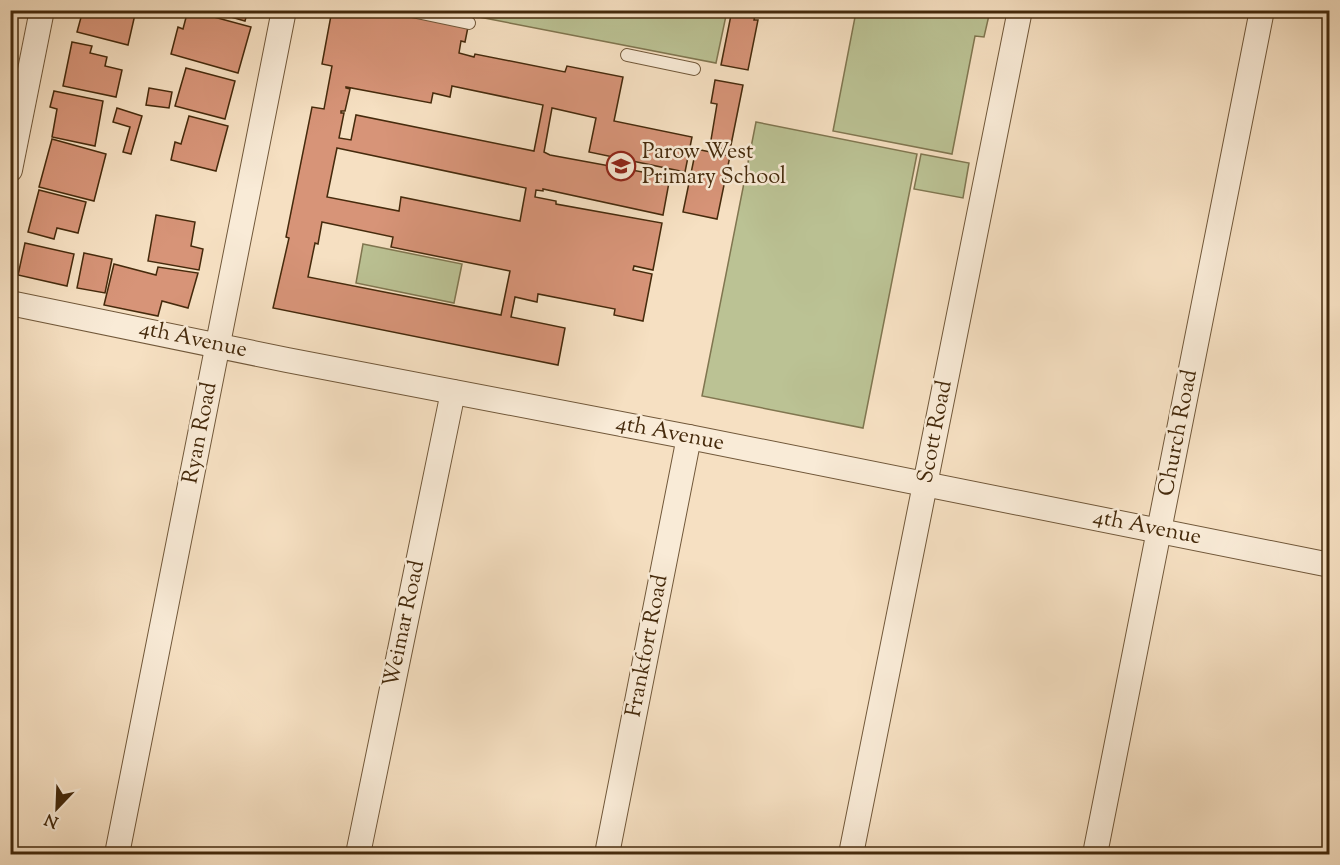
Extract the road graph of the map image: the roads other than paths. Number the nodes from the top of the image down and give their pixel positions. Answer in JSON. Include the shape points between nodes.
{"nodes":[{"id":1,"x":42,"y":10,"type":"edge"},
{"id":2,"x":284,"y":10,"type":"edge"},
{"id":3,"x":407,"y":10,"type":"edge"},
{"id":4,"x":1020,"y":10,"type":"edge"},
{"id":5,"x":1262,"y":10,"type":"edge"},
{"id":6,"x":469,"y":23,"type":"dead end"},
{"id":7,"x":627,"y":55,"type":"dead end"},
{"id":8,"x":694,"y":69,"type":"dead end"},
{"id":9,"x":10,"y":170,"type":"edge"},
{"id":10,"x":10,"y":303,"type":"edge"},
{"id":11,"x":219,"y":346,"type":"junction"},
{"id":12,"x":453,"y":393,"type":"junction"},
{"id":13,"x":689,"y":437,"type":"junction"},
{"id":14,"x":925,"y":484,"type":"junction"},
{"id":15,"x":1160,"y":531,"type":"junction"},
{"id":16,"x":1329,"y":565,"type":"edge"},
{"id":17,"x":117,"y":855,"type":"edge"},
{"id":18,"x":358,"y":855,"type":"edge"},
{"id":19,"x":607,"y":855,"type":"edge"},
{"id":20,"x":851,"y":855,"type":"edge"},
{"id":21,"x":1095,"y":855,"type":"edge"}],
"edges":[{"from":1,"to":9,"type":"street"},
{"from":2,"to":11,"type":"street","name":"Ryan Road"},
{"from":3,"to":6,"type":"lane"},
{"from":4,"to":14,"type":"street","name":"Scott Road"},
{"from":5,"to":15,"type":"street","name":"Church Road"},
{"from":7,"to":8,"type":"lane"},
{"from":10,"to":11,"type":"street","name":"4th Avenue"},
{"from":11,"to":12,"type":"street","name":"4th Avenue"},
{"from":11,"to":17,"type":"street","name":"Ryan Road"},
{"from":12,"to":13,"type":"street","name":"4th Avenue"},
{"from":12,"to":18,"type":"street","name":"Weimar Road"},
{"from":13,"to":14,"type":"street","name":"4th Avenue"},
{"from":13,"to":19,"type":"street","name":"Frankfort Road"},
{"from":14,"to":15,"type":"street","name":"4th Avenue"},
{"from":14,"to":20,"type":"street","name":"Scott Road"},
{"from":15,"to":16,"type":"street","name":"4th Avenue"},
{"from":15,"to":21,"type":"street","name":"Church Road"}]}
